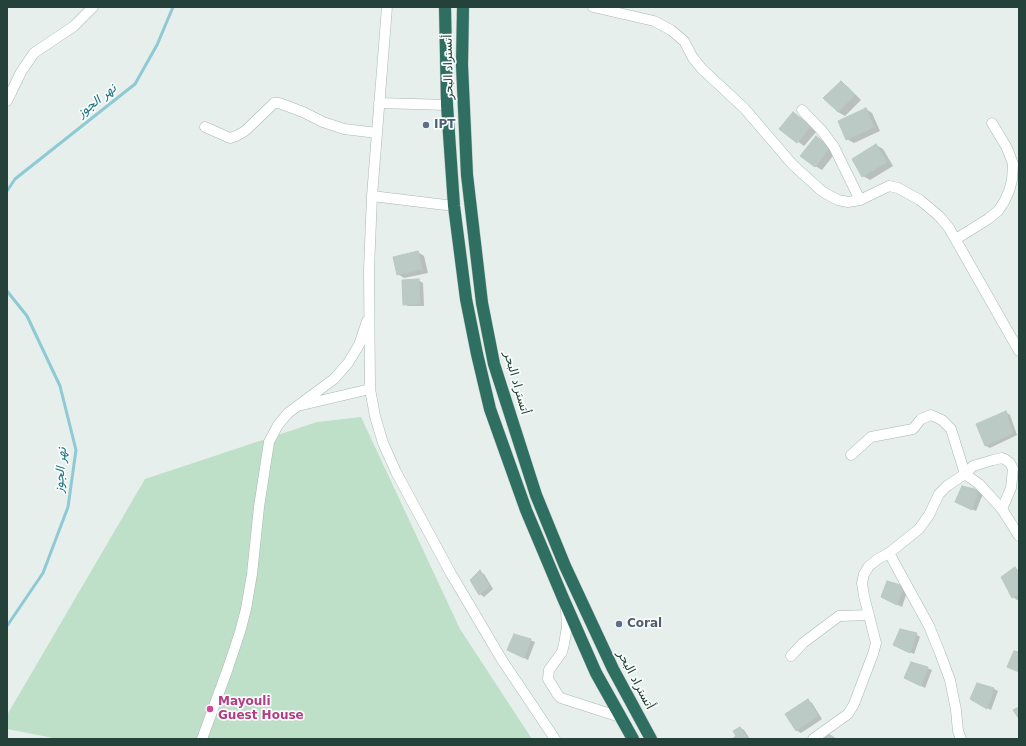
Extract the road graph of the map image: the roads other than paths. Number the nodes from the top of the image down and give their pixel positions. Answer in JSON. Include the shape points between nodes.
{"nodes":[{"id":1,"x":93,"y":7,"type":"edge"},
{"id":2,"x":387,"y":7,"type":"edge"},
{"id":3,"x":445,"y":7,"type":"edge"},
{"id":4,"x":463,"y":7,"type":"edge"},
{"id":5,"x":593,"y":7,"type":"edge"},
{"id":6,"x":7,"y":101,"type":"edge"},
{"id":7,"x":379,"y":103,"type":"junction"},
{"id":8,"x":447,"y":105,"type":"junction"},
{"id":9,"x":802,"y":110,"type":"dead end"},
{"id":10,"x":992,"y":123,"type":"dead end"},
{"id":11,"x":205,"y":127,"type":"dead end"},
{"id":12,"x":377,"y":133,"type":"junction"},
{"id":13,"x":372,"y":196,"type":"junction"},
{"id":14,"x":860,"y":200,"type":"junction"},
{"id":15,"x":454,"y":206,"type":"junction"},
{"id":16,"x":956,"y":239,"type":"junction"},
{"id":17,"x":370,"y":311,"type":"junction"},
{"id":18,"x":1019,"y":351,"type":"edge"},
{"id":19,"x":370,"y":389,"type":"junction"},
{"id":20,"x":296,"y":406,"type":"junction"},
{"id":21,"x":851,"y":455,"type":"dead end"},
{"id":22,"x":965,"y":474,"type":"junction"},
{"id":23,"x":1002,"y":509,"type":"junction"},
{"id":24,"x":1019,"y":536,"type":"edge"},
{"id":25,"x":889,"y":553,"type":"junction"},
{"id":26,"x":563,"y":598,"type":"junction"},
{"id":27,"x":869,"y":615,"type":"junction"},
{"id":28,"x":791,"y":656,"type":"dead end"},
{"id":29,"x":620,"y":717,"type":"junction"},
{"id":30,"x":202,"y":739,"type":"edge"},
{"id":31,"x":554,"y":739,"type":"edge"},
{"id":32,"x":633,"y":739,"type":"edge"},
{"id":33,"x":651,"y":739,"type":"edge"},
{"id":34,"x":813,"y":739,"type":"edge"},
{"id":35,"x":961,"y":739,"type":"edge"}],
"edges":[{"from":1,"to":6,"type":"street","via":[[74,26],[34,53],[21,72]]},
{"from":2,"to":7,"type":"street"},
{"from":3,"to":8,"type":"highway","name":"أتستراد البحر"},
{"from":4,"to":33,"type":"highway","name":"أتستراد البحر","via":[[462,65],[466,175],[482,303],[494,364],[536,495],[565,566],[613,669]]},
{"from":5,"to":14,"type":"street","via":[[654,20],[671,30],[684,41],[702,69],[744,108],[793,165],[823,192],[838,200]]},
{"from":7,"to":8,"type":"street"},
{"from":7,"to":12,"type":"street"},
{"from":8,"to":15,"type":"highway","name":"أتستراد البحر"},
{"from":9,"to":14,"type":"street","via":[[834,147]]},
{"from":10,"to":16,"type":"street","via":[[1013,164],[1009,191],[998,211]]},
{"from":11,"to":12,"type":"street","via":[[230,138],[245,132],[270,107],[280,103],[344,129]]},
{"from":12,"to":13,"type":"street"},
{"from":13,"to":15,"type":"street"},
{"from":13,"to":17,"type":"street"},
{"from":14,"to":16,"type":"street","via":[[889,186],[898,188],[920,200],[938,216]]},
{"from":15,"to":26,"type":"highway","name":"أتستراد البحر","via":[[466,299],[490,409],[526,510]]},
{"from":16,"to":18,"type":"street"},
{"from":17,"to":19,"type":"street"},
{"from":17,"to":20,"type":"street","via":[[359,345],[348,363],[334,379]]},
{"from":19,"to":20,"type":"street"},
{"from":19,"to":31,"type":"street","via":[[374,416],[396,472],[450,572],[502,660]]},
{"from":20,"to":30,"type":"street","via":[[278,425],[267,450],[246,609],[231,661]]},
{"from":21,"to":22,"type":"street","via":[[872,438],[913,429],[921,419],[931,415],[942,420],[951,429]]},
{"from":22,"to":23,"type":"street","via":[[979,484]]},
{"from":22,"to":23,"type":"street","via":[[973,466],[1002,458],[1006,460],[1013,469],[1008,498]]},
{"from":22,"to":25,"type":"street","via":[[939,494],[919,529]]},
{"from":23,"to":24,"type":"street"},
{"from":25,"to":27,"type":"street","via":[[869,566],[864,574],[862,583]]},
{"from":25,"to":35,"type":"street","via":[[912,592],[940,653],[950,680]]},
{"from":26,"to":29,"type":"highway","name":"أتستراد البحر","via":[[596,673]]},
{"from":26,"to":29,"type":"street","via":[[567,617],[566,636],[562,652],[549,670],[548,679],[561,698]]},
{"from":27,"to":28,"type":"street","via":[[839,616],[803,643]]},
{"from":27,"to":34,"type":"street","via":[[876,643],[854,704],[840,721]]},
{"from":29,"to":32,"type":"highway","name":"أتستراد البحر"}]}
